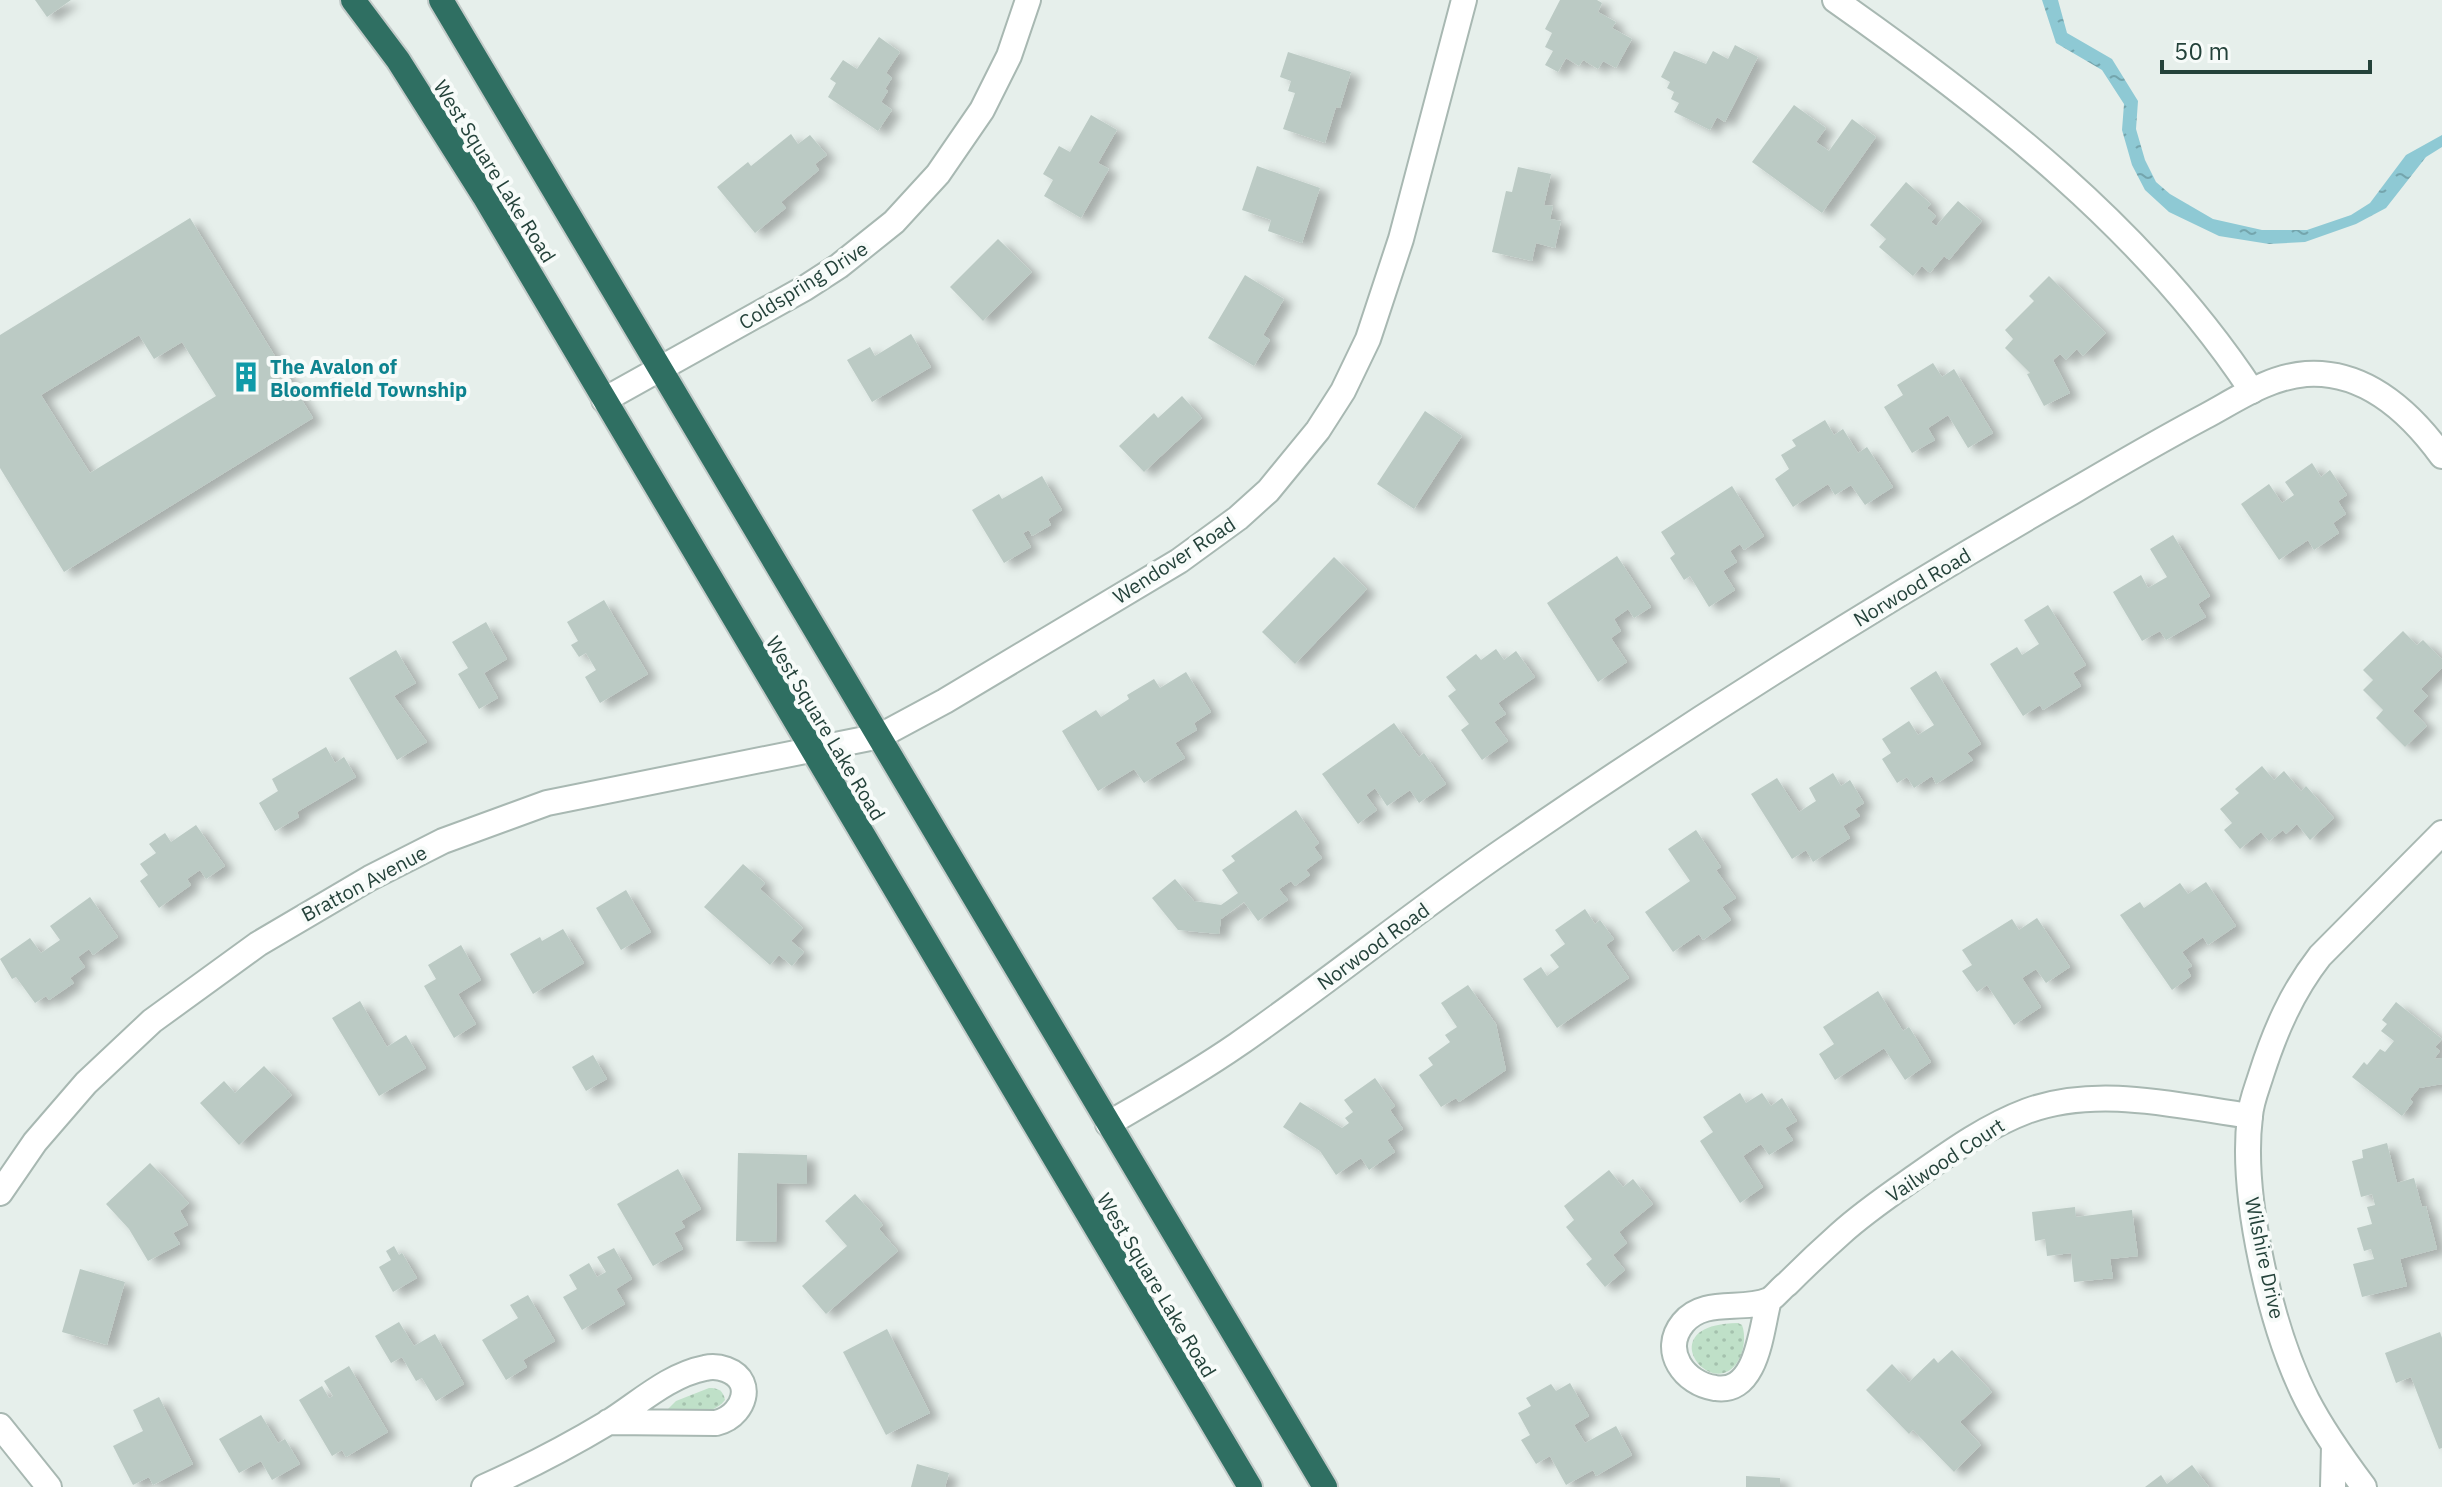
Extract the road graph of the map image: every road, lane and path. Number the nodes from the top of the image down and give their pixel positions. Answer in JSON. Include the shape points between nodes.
{"nodes":[{"id":1,"x":353,"y":0,"type":"edge"},
{"id":2,"x":441,"y":0,"type":"edge"},
{"id":3,"x":1028,"y":0,"type":"edge"},
{"id":4,"x":1464,"y":0,"type":"edge"},
{"id":5,"x":1835,"y":0,"type":"edge"},
{"id":6,"x":661,"y":368,"type":"junction"},
{"id":7,"x":2252,"y":391,"type":"junction"},
{"id":8,"x":604,"y":400,"type":"junction"},
{"id":9,"x":2442,"y":456,"type":"edge"},
{"id":10,"x":880,"y":736,"type":"junction"},
{"id":11,"x":811,"y":750,"type":"junction"},
{"id":12,"x":2442,"y":833,"type":"edge"},
{"id":13,"x":2250,"y":1116,"type":"junction"},
{"id":14,"x":1108,"y":1124,"type":"junction"},
{"id":15,"x":3,"y":1187,"type":"edge"},
{"id":16,"x":1769,"y":1300,"type":"dead end"},
{"id":17,"x":608,"y":1422,"type":"junction"},
{"id":18,"x":0,"y":1426,"type":"edge"},
{"id":19,"x":2334,"y":1446,"type":"junction"},
{"id":20,"x":49,"y":1487,"type":"edge"},
{"id":21,"x":484,"y":1487,"type":"edge"},
{"id":22,"x":1250,"y":1487,"type":"edge"},
{"id":23,"x":1325,"y":1487,"type":"edge"},
{"id":24,"x":2333,"y":1487,"type":"edge"},
{"id":25,"x":2364,"y":1487,"type":"edge"}],
"edges":[{"from":1,"to":8,"type":"highway","name":"West Square Lake Road","via":[[442,127]]},
{"from":2,"to":6,"type":"highway","name":"West Square Lake Road"},
{"from":3,"to":6,"type":"street","name":"Coldspring Drive","via":[[1009,56],[982,110],[938,174],[894,222],[805,288]]},
{"from":4,"to":10,"type":"street","name":"Wendover Road","via":[[1378,312],[1343,391],[1298,457],[1268,491],[1198,548]]},
{"from":5,"to":7,"type":"street","via":[[1951,83],[2093,206],[2187,303]]},
{"from":6,"to":8,"type":"street","name":"Coldspring Drive"},
{"from":6,"to":10,"type":"highway","name":"West Square Lake Road"},
{"from":7,"to":9,"type":"street","via":[[2306,374],[2363,384],[2400,408]]},
{"from":7,"to":14,"type":"street","name":"Norwood Road","via":[[1950,563],[1719,707],[1505,850],[1237,1045]]},
{"from":8,"to":11,"type":"highway","name":"West Square Lake Road"},
{"from":10,"to":11,"type":"street","name":"Wendover Road"},
{"from":10,"to":14,"type":"highway","name":"West Square Lake Road"},
{"from":11,"to":15,"type":"street","name":"Bratton Avenue","via":[[547,803],[443,841],[370,878],[258,944],[152,1021],[86,1083]]},
{"from":11,"to":22,"type":"highway","name":"West Square Lake Road"},
{"from":12,"to":13,"type":"street","name":"Wilshire Drive","via":[[2307,973],[2282,1015]]},
{"from":13,"to":16,"type":"street","name":"Vailwood Court","via":[[2125,1099],[2074,1100],[2028,1111],[1984,1131],[1887,1197]]},
{"from":13,"to":19,"type":"street","name":"Wilshire Drive","via":[[2251,1197],[2267,1280],[2290,1362]]},
{"from":14,"to":23,"type":"highway","name":"West Square Lake Road"},
{"from":17,"to":17,"type":"street","via":[[716,1423],[739,1408],[744,1390],[731,1371],[706,1367],[660,1387]]},
{"from":17,"to":21,"type":"street"},
{"from":18,"to":20,"type":"street"},
{"from":19,"to":24,"type":"street"},
{"from":19,"to":25,"type":"street","name":"Wilshire Drive"}]}
